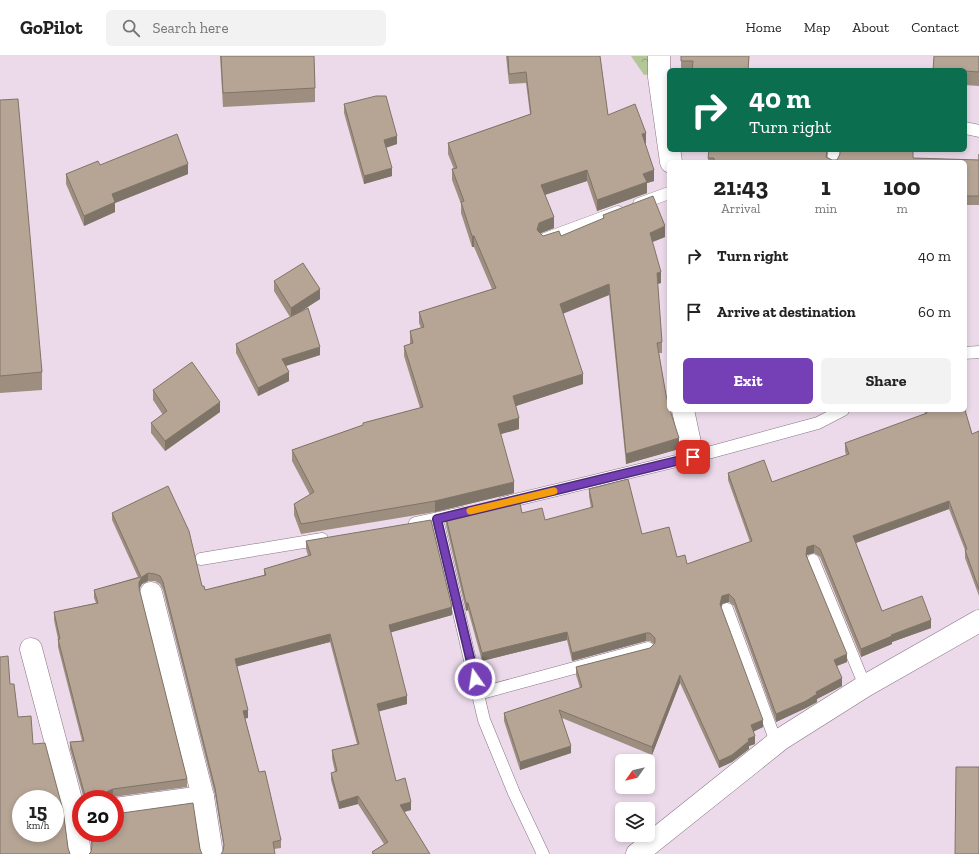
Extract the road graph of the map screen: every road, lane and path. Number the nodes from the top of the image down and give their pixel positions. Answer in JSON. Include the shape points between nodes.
{"nodes":[{"id":1,"x":659,"y":56,"type":"edge"},
{"id":2,"x":967,"y":128,"type":"edge"},
{"id":3,"x":979,"y":131,"type":"edge"},
{"id":4,"x":667,"y":139,"type":"edge"},
{"id":5,"x":667,"y":194,"type":"edge"},
{"id":6,"x":544,"y":239,"type":"edge"},
{"id":7,"x":967,"y":352,"type":"edge"},
{"id":8,"x":979,"y":352,"type":"edge"},
{"id":9,"x":683,"y":412,"type":"edge"},
{"id":10,"x":839,"y":412,"type":"edge"},
{"id":11,"x":693,"y":457,"type":"junction"},
{"id":12,"x":491,"y":506,"type":"edge"},
{"id":13,"x":476,"y":510,"type":"edge"},
{"id":14,"x":437,"y":519,"type":"junction"},
{"id":15,"x":406,"y":524,"type":"edge"},
{"id":16,"x":335,"y":536,"type":"edge"},
{"id":17,"x":201,"y":559,"type":"dead end"},
{"id":18,"x":813,"y":560,"type":"dead end"},
{"id":19,"x":151,"y":593,"type":"dead end"},
{"id":20,"x":727,"y":609,"type":"dead end"},
{"id":21,"x":979,"y":621,"type":"edge"},
{"id":22,"x":648,"y":648,"type":"edge"},
{"id":23,"x":31,"y":649,"type":"dead end"},
{"id":24,"x":864,"y":686,"type":"junction"},
{"id":25,"x":478,"y":694,"type":"junction"},
{"id":26,"x":776,"y":742,"type":"junction"},
{"id":27,"x":72,"y":793,"type":"edge"},
{"id":28,"x":203,"y":797,"type":"junction"},
{"id":29,"x":124,"y":808,"type":"edge"},
{"id":30,"x":79,"y":842,"type":"edge"},
{"id":31,"x":80,"y":854,"type":"edge"},
{"id":32,"x":212,"y":854,"type":"edge"},
{"id":33,"x":543,"y":854,"type":"edge"},
{"id":34,"x":637,"y":854,"type":"edge"}],
"edges":[{"from":1,"to":4,"type":"street","via":[[659,77]]},
{"from":2,"to":3,"type":"lane"},
{"from":5,"to":6,"type":"lane"},
{"from":7,"to":8,"type":"lane"},
{"from":9,"to":11,"type":"street"},
{"from":10,"to":11,"type":"lane","via":[[818,422]]},
{"from":11,"to":12,"type":"lane"},
{"from":13,"to":14,"type":"lane"},
{"from":14,"to":15,"type":"lane"},
{"from":14,"to":25,"type":"lane"},
{"from":16,"to":17,"type":"lane"},
{"from":18,"to":24,"type":"lane"},
{"from":19,"to":28,"type":"street"},
{"from":20,"to":26,"type":"lane"},
{"from":21,"to":24,"type":"street"},
{"from":22,"to":25,"type":"lane"},
{"from":23,"to":27,"type":"street"},
{"from":24,"to":26,"type":"street"},
{"from":25,"to":33,"type":"lane","via":[[484,720]]},
{"from":26,"to":34,"type":"street"},
{"from":28,"to":29,"type":"street"},
{"from":28,"to":32,"type":"street"},
{"from":30,"to":31,"type":"street"}]}
